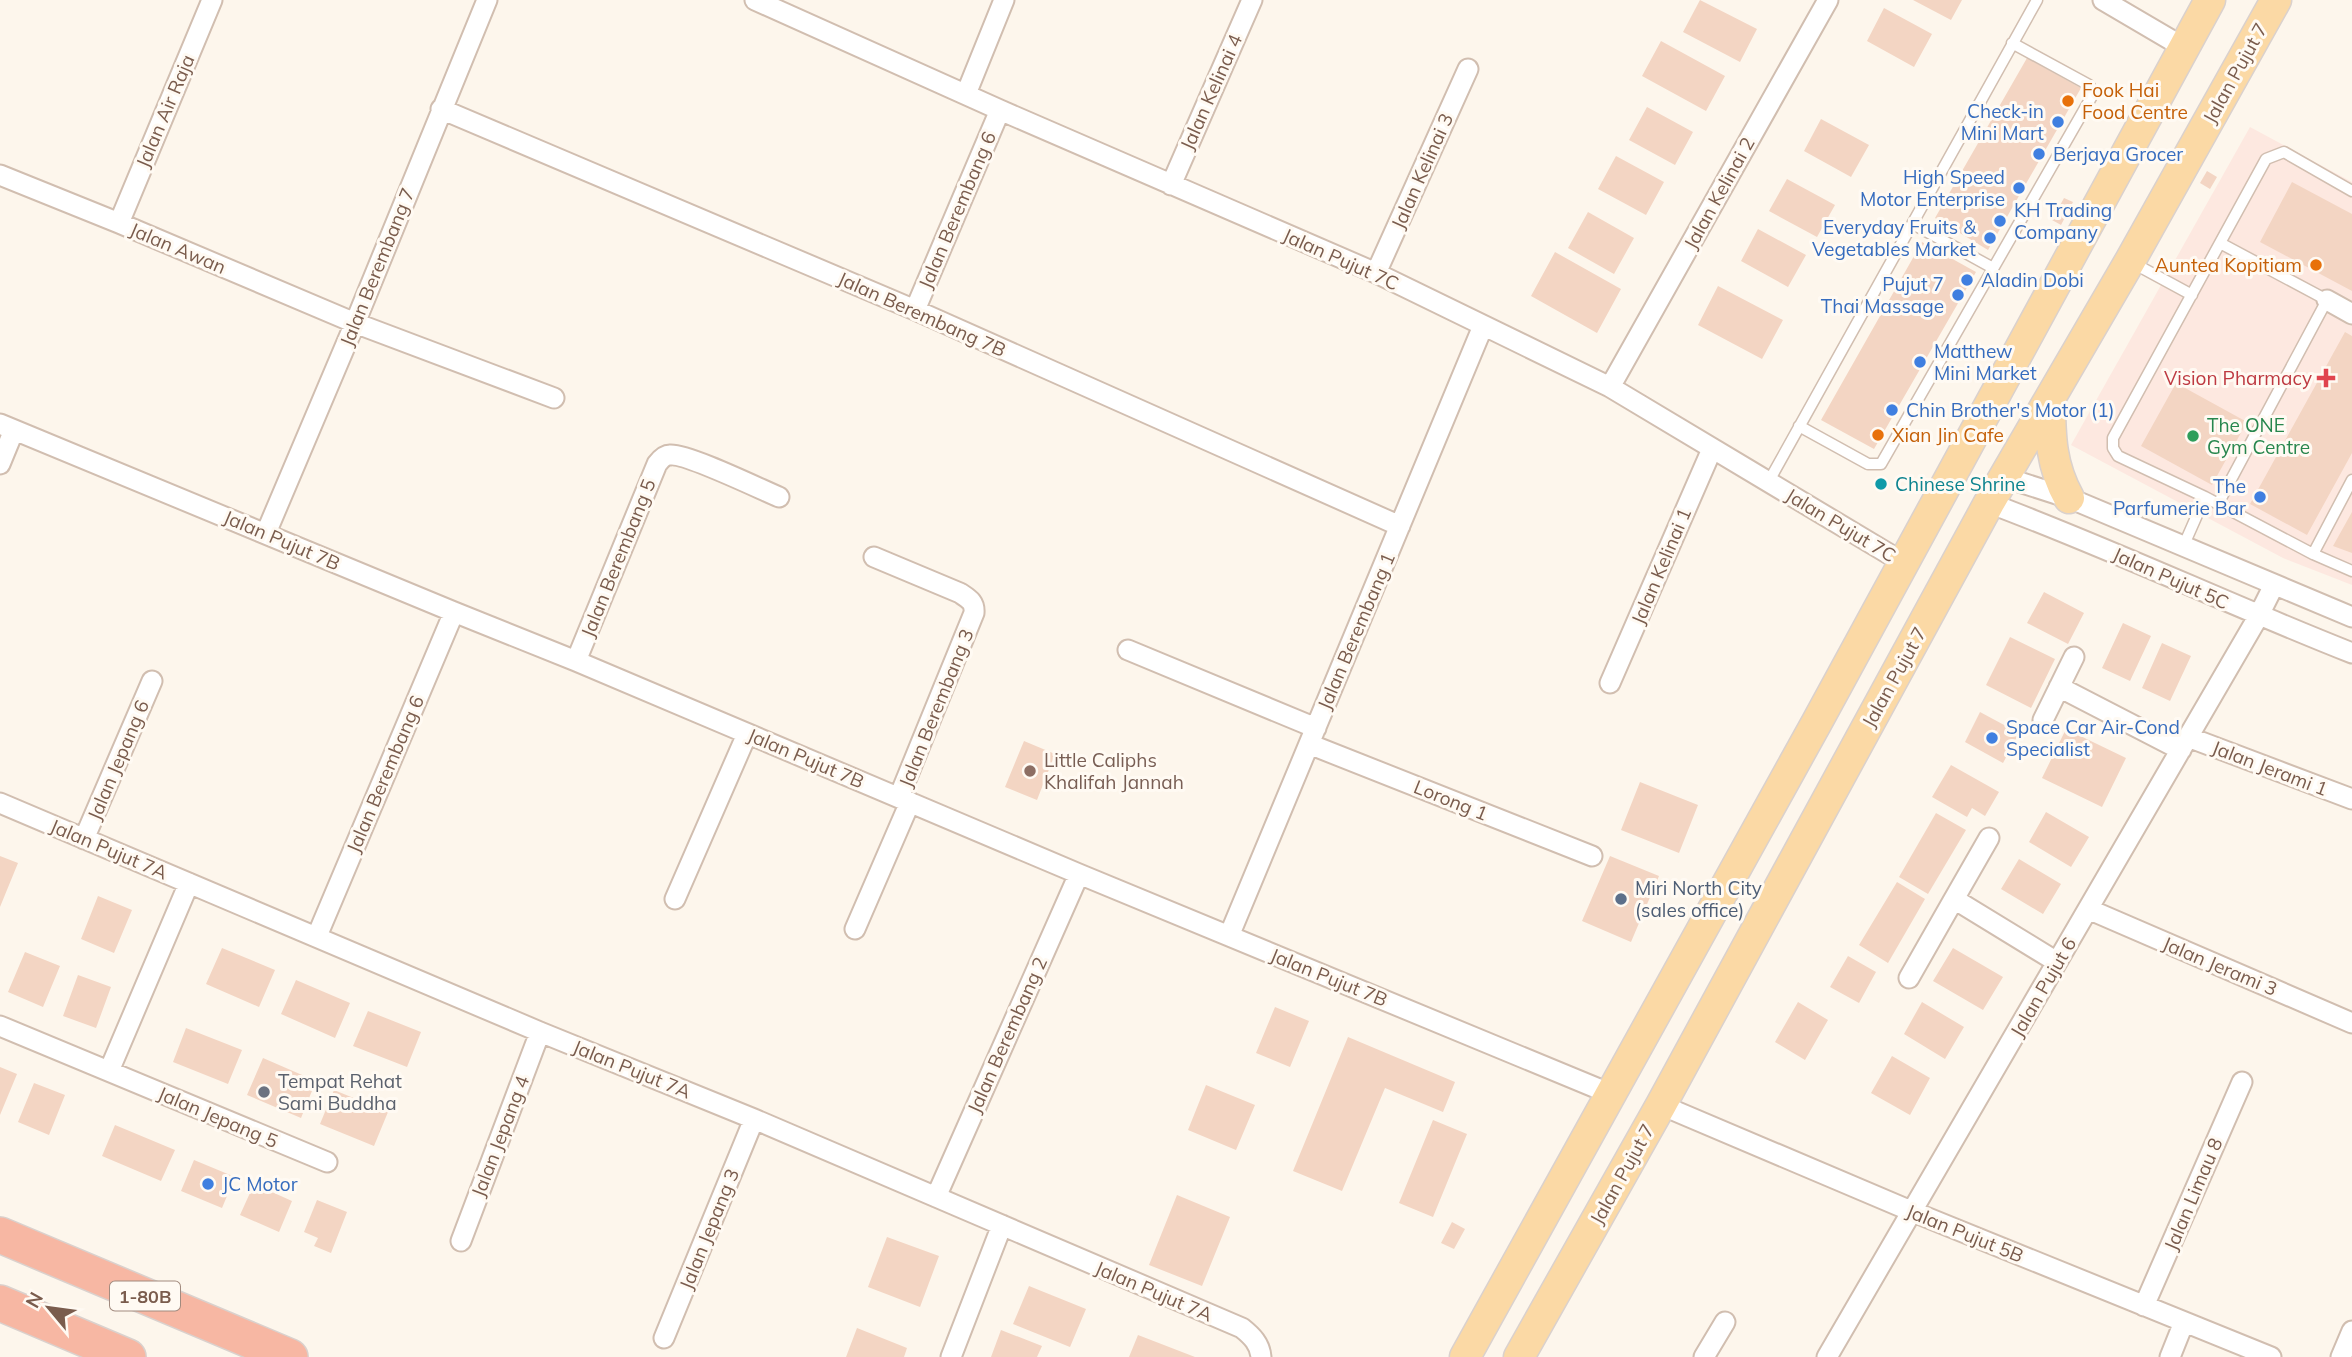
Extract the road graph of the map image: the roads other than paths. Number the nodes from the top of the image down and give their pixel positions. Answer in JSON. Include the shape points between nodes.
{"nodes":[{"id":1,"x":212,"y":0,"type":"edge"},
{"id":2,"x":488,"y":0,"type":"edge"},
{"id":3,"x":1004,"y":0,"type":"edge"},
{"id":4,"x":1252,"y":0,"type":"edge"},
{"id":5,"x":1828,"y":0,"type":"edge"},
{"id":6,"x":2037,"y":0,"type":"edge"},
{"id":7,"x":2103,"y":0,"type":"edge"},
{"id":8,"x":2210,"y":0,"type":"edge"},
{"id":9,"x":2276,"y":0,"type":"edge"},
{"id":10,"x":762,"y":1,"type":"edge"},
{"id":11,"x":2012,"y":43,"type":"junction"},
{"id":12,"x":2183,"y":47,"type":"junction"},
{"id":13,"x":1468,"y":69,"type":"dead end"},
{"id":14,"x":966,"y":94,"type":"junction"},
{"id":15,"x":441,"y":109,"type":"junction"},
{"id":16,"x":1000,"y":110,"type":"junction"},
{"id":17,"x":0,"y":175,"type":"edge"},
{"id":18,"x":1171,"y":185,"type":"junction"},
{"id":19,"x":2352,"y":191,"type":"edge"},
{"id":20,"x":119,"y":223,"type":"junction"},
{"id":21,"x":1913,"y":224,"type":"junction"},
{"id":22,"x":2220,"y":243,"type":"junction"},
{"id":23,"x":2130,"y":261,"type":"junction"},
{"id":24,"x":1993,"y":268,"type":"junction"},
{"id":25,"x":1376,"y":273,"type":"junction"},
{"id":26,"x":2192,"y":295,"type":"junction"},
{"id":27,"x":2327,"y":300,"type":"junction"},
{"id":28,"x":915,"y":310,"type":"junction"},
{"id":29,"x":2352,"y":314,"type":"edge"},
{"id":30,"x":355,"y":323,"type":"junction"},
{"id":31,"x":1483,"y":326,"type":"junction"},
{"id":32,"x":1610,"y":387,"type":"junction"},
{"id":33,"x":554,"y":398,"type":"dead end"},
{"id":34,"x":2050,"y":399,"type":"junction"},
{"id":35,"x":1799,"y":426,"type":"junction"},
{"id":36,"x":7,"y":427,"type":"edge"},
{"id":37,"x":1712,"y":449,"type":"junction"},
{"id":38,"x":0,"y":464,"type":"edge"},
{"id":39,"x":2352,"y":480,"type":"edge"},
{"id":40,"x":1769,"y":481,"type":"junction"},
{"id":41,"x":1995,"y":492,"type":"junction"},
{"id":42,"x":779,"y":497,"type":"dead end"},
{"id":43,"x":2204,"y":497,"type":"junction"},
{"id":44,"x":2069,"y":498,"type":"junction"},
{"id":45,"x":2218,"y":504,"type":"junction"},
{"id":46,"x":1400,"y":526,"type":"junction"},
{"id":47,"x":266,"y":533,"type":"junction"},
{"id":48,"x":2183,"y":547,"type":"junction"},
{"id":49,"x":2313,"y":554,"type":"junction"},
{"id":50,"x":874,"y":557,"type":"dead end"},
{"id":51,"x":1904,"y":563,"type":"junction"},
{"id":52,"x":2352,"y":571,"type":"edge"},
{"id":53,"x":2172,"y":577,"type":"junction"},
{"id":54,"x":2274,"y":585,"type":"junction"},
{"id":55,"x":454,"y":612,"type":"junction"},
{"id":56,"x":2258,"y":617,"type":"junction"},
{"id":57,"x":2352,"y":617,"type":"edge"},
{"id":58,"x":1128,"y":650,"type":"dead end"},
{"id":59,"x":2352,"y":653,"type":"edge"},
{"id":60,"x":2074,"y":657,"type":"dead end"},
{"id":61,"x":576,"y":661,"type":"junction"},
{"id":62,"x":152,"y":681,"type":"dead end"},
{"id":63,"x":1610,"y":683,"type":"dead end"},
{"id":64,"x":2059,"y":687,"type":"junction"},
{"id":65,"x":2043,"y":720,"type":"dead end"},
{"id":66,"x":1818,"y":722,"type":"junction"},
{"id":67,"x":747,"y":734,"type":"junction"},
{"id":68,"x":1312,"y":736,"type":"junction"},
{"id":69,"x":2184,"y":743,"type":"junction"},
{"id":70,"x":905,"y":800,"type":"junction"},
{"id":71,"x":2352,"y":800,"type":"edge"},
{"id":72,"x":0,"y":803,"type":"edge"},
{"id":73,"x":1989,"y":838,"type":"dead end"},
{"id":74,"x":84,"y":839,"type":"junction"},
{"id":75,"x":1592,"y":856,"type":"dead end"},
{"id":76,"x":1079,"y":874,"type":"junction"},
{"id":77,"x":189,"y":883,"type":"junction"},
{"id":78,"x":675,"y":899,"type":"dead end"},
{"id":79,"x":1954,"y":900,"type":"junction"},
{"id":80,"x":2088,"y":909,"type":"junction"},
{"id":81,"x":855,"y":929,"type":"dead end"},
{"id":82,"x":317,"y":936,"type":"junction"},
{"id":83,"x":1229,"y":936,"type":"junction"},
{"id":84,"x":2057,"y":962,"type":"junction"},
{"id":85,"x":1909,"y":978,"type":"dead end"},
{"id":86,"x":2352,"y":1023,"type":"edge"},
{"id":87,"x":0,"y":1026,"type":"edge"},
{"id":88,"x":540,"y":1031,"type":"junction"},
{"id":89,"x":110,"y":1071,"type":"junction"},
{"id":90,"x":2242,"y":1082,"type":"dead end"},
{"id":91,"x":1611,"y":1094,"type":"junction"},
{"id":92,"x":1661,"y":1105,"type":"junction"},
{"id":93,"x":754,"y":1119,"type":"junction"},
{"id":94,"x":327,"y":1162,"type":"dead end"},
{"id":95,"x":936,"y":1197,"type":"junction"},
{"id":96,"x":1911,"y":1211,"type":"junction"},
{"id":97,"x":1002,"y":1225,"type":"junction"},
{"id":98,"x":0,"y":1235,"type":"edge"},
{"id":99,"x":461,"y":1241,"type":"dead end"},
{"id":100,"x":0,"y":1303,"type":"edge"},
{"id":101,"x":2144,"y":1306,"type":"junction"},
{"id":102,"x":1726,"y":1322,"type":"dead end"},
{"id":103,"x":2184,"y":1322,"type":"junction"},
{"id":104,"x":2352,"y":1331,"type":"edge"},
{"id":105,"x":664,"y":1338,"type":"dead end"},
{"id":106,"x":1263,"y":1353,"type":"edge"},
{"id":107,"x":1706,"y":1356,"type":"edge"},
{"id":108,"x":128,"y":1357,"type":"edge"},
{"id":109,"x":290,"y":1357,"type":"edge"},
{"id":110,"x":951,"y":1357,"type":"edge"},
{"id":111,"x":1465,"y":1357,"type":"edge"},
{"id":112,"x":1519,"y":1357,"type":"edge"},
{"id":113,"x":1827,"y":1357,"type":"edge"},
{"id":114,"x":2170,"y":1357,"type":"edge"},
{"id":115,"x":2272,"y":1357,"type":"edge"},
{"id":116,"x":2341,"y":1357,"type":"edge"}],
"edges":[{"from":1,"to":20,"type":"street","name":"Jalan Air Raja"},
{"from":2,"to":15,"type":"street","name":"Jalan Berembang 7"},
{"from":3,"to":14,"type":"street"},
{"from":4,"to":18,"type":"street","name":"Jalan Kelinai 4"},
{"from":5,"to":32,"type":"street","name":"Jalan Kelinai 2"},
{"from":6,"to":11,"type":"lane"},
{"from":7,"to":12,"type":"street"},
{"from":8,"to":12,"type":"main road"},
{"from":9,"to":23,"type":"main road","name":"Jalan Pujut 7"},
{"from":10,"to":14,"type":"street","name":"Jalan Pujut 7C"},
{"from":11,"to":21,"type":"lane"},
{"from":11,"to":24,"type":"lane","via":[[2093,91]]},
{"from":12,"to":51,"type":"main road"},
{"from":13,"to":25,"type":"street","name":"Jalan Kelinai 3"},
{"from":14,"to":16,"type":"street","name":"Jalan Pujut 7C"},
{"from":15,"to":28,"type":"street","name":"Jalan Berembang 7B"},
{"from":15,"to":30,"type":"street","name":"Jalan Berembang 7"},
{"from":16,"to":18,"type":"street","name":"Jalan Pujut 7C"},
{"from":16,"to":28,"type":"street","name":"Jalan Berembang 6"},
{"from":17,"to":20,"type":"street","name":"Jalan Awan"},
{"from":18,"to":25,"type":"street","name":"Jalan Pujut 7C"},
{"from":19,"to":22,"type":"lane","via":[[2284,152],[2275,154],[2266,159]]},
{"from":20,"to":30,"type":"street","name":"Jalan Awan"},
{"from":21,"to":24,"type":"lane"},
{"from":21,"to":35,"type":"lane"},
{"from":22,"to":26,"type":"lane"},
{"from":22,"to":27,"type":"lane"},
{"from":23,"to":26,"type":"lane"},
{"from":23,"to":34,"type":"main road","name":"Jalan Pujut 7"},
{"from":24,"to":35,"type":"lane","via":[[1881,464],[1868,464]]},
{"from":25,"to":31,"type":"street","name":"Jalan Pujut 7C"},
{"from":26,"to":43,"type":"lane","via":[[2113,438],[2113,448],[2118,456]]},
{"from":27,"to":29,"type":"street"},
{"from":27,"to":45,"type":"lane"},
{"from":28,"to":46,"type":"street","name":"Jalan Berembang 7B"},
{"from":30,"to":33,"type":"street","name":"Jalan Awan"},
{"from":30,"to":47,"type":"street","name":"Jalan Berembang 7"},
{"from":31,"to":32,"type":"street","name":"Jalan Pujut 7C"},
{"from":31,"to":46,"type":"street","name":"Jalan Berembang 1"},
{"from":32,"to":37,"type":"street","name":"Jalan Pujut 7C"},
{"from":34,"to":41,"type":"main road","name":"Jalan Pujut 7"},
{"from":34,"to":44,"type":"main road","via":[[2050,446],[2059,481]]},
{"from":35,"to":40,"type":"lane"},
{"from":36,"to":38,"type":"street"},
{"from":36,"to":47,"type":"street","name":"Jalan Pujut 7B"},
{"from":37,"to":40,"type":"street","name":"Jalan Pujut 7C"},
{"from":37,"to":63,"type":"street","name":"Jalan Kelinai 1"},
{"from":39,"to":49,"type":"lane"},
{"from":40,"to":51,"type":"street","name":"Jalan Pujut 7C"},
{"from":41,"to":44,"type":"street","name":"Jalan Pujut 5C","via":[[2013,481]]},
{"from":41,"to":53,"type":"street","name":"Jalan Pujut 5C"},
{"from":41,"to":66,"type":"main road","via":[[1962,491],[1955,496],[1858,673]]},
{"from":41,"to":92,"type":"main road","name":"Jalan Pujut 7"},
{"from":42,"to":61,"type":"street","name":"Jalan Berembang 5","via":[[688,459],[670,454],[662,457]]},
{"from":43,"to":45,"type":"lane"},
{"from":43,"to":48,"type":"lane"},
{"from":44,"to":48,"type":"street","name":"Jalan Pujut 5C"},
{"from":45,"to":49,"type":"lane"},
{"from":46,"to":68,"type":"street","name":"Jalan Berembang 1"},
{"from":47,"to":55,"type":"street","name":"Jalan Pujut 7B"},
{"from":48,"to":53,"type":"street"},
{"from":48,"to":54,"type":"street","name":"Jalan Pujut 5C"},
{"from":49,"to":52,"type":"lane"},
{"from":50,"to":70,"type":"street","name":"Jalan Berembang 3","via":[[960,593],[975,606]]},
{"from":51,"to":66,"type":"main road"},
{"from":53,"to":56,"type":"street","name":"Jalan Pujut 5C"},
{"from":54,"to":56,"type":"street","name":"Jalan Pujut 6"},
{"from":54,"to":57,"type":"street","name":"Jalan Pujut 5C"},
{"from":55,"to":61,"type":"street","name":"Jalan Pujut 7B"},
{"from":55,"to":82,"type":"street","name":"Jalan Berembang 6"},
{"from":56,"to":59,"type":"street","name":"Jalan Pujut 5C"},
{"from":56,"to":69,"type":"street","name":"Jalan Pujut 6"},
{"from":58,"to":68,"type":"street","name":"Lorong 1"},
{"from":60,"to":64,"type":"street"},
{"from":61,"to":67,"type":"street","name":"Jalan Pujut 7B"},
{"from":62,"to":74,"type":"street","name":"Jalan Jepang 6"},
{"from":64,"to":65,"type":"street"},
{"from":64,"to":69,"type":"street","name":"Jalan Jerami 1"},
{"from":66,"to":91,"type":"main road"},
{"from":67,"to":70,"type":"street","name":"Jalan Pujut 7B"},
{"from":67,"to":78,"type":"street"},
{"from":68,"to":75,"type":"street","name":"Lorong 1"},
{"from":68,"to":83,"type":"street","name":"Jalan Berembang 1"},
{"from":69,"to":71,"type":"street","name":"Jalan Jerami 1"},
{"from":69,"to":80,"type":"street","name":"Jalan Pujut 6"},
{"from":70,"to":76,"type":"street","name":"Jalan Pujut 7B"},
{"from":70,"to":81,"type":"street"},
{"from":72,"to":74,"type":"street","name":"Jalan Pujut 7A"},
{"from":73,"to":79,"type":"street"},
{"from":74,"to":77,"type":"street","name":"Jalan Pujut 7A"},
{"from":76,"to":83,"type":"street","name":"Jalan Pujut 7B"},
{"from":76,"to":95,"type":"street","name":"Jalan Berembang 2"},
{"from":77,"to":82,"type":"street","name":"Jalan Pujut 7A"},
{"from":77,"to":89,"type":"street"},
{"from":79,"to":84,"type":"street"},
{"from":79,"to":85,"type":"street"},
{"from":80,"to":84,"type":"street","name":"Jalan Pujut 6"},
{"from":80,"to":86,"type":"street","name":"Jalan Jerami 3"},
{"from":82,"to":88,"type":"street","name":"Jalan Pujut 7A"},
{"from":83,"to":91,"type":"street","name":"Jalan Pujut 7B"},
{"from":84,"to":96,"type":"street","name":"Jalan Pujut 6"},
{"from":87,"to":89,"type":"street","name":"Jalan Jepang 5"},
{"from":88,"to":93,"type":"street","name":"Jalan Pujut 7A"},
{"from":88,"to":99,"type":"street","name":"Jalan Jepang 4"},
{"from":89,"to":94,"type":"street","name":"Jalan Jepang 5"},
{"from":90,"to":101,"type":"street","name":"Jalan Limau 8"},
{"from":91,"to":111,"type":"main road"},
{"from":92,"to":96,"type":"street","name":"Jalan Pujut 5B"},
{"from":92,"to":112,"type":"main road","name":"Jalan Pujut 7"},
{"from":93,"to":95,"type":"street","name":"Jalan Pujut 7A"},
{"from":93,"to":105,"type":"street","name":"Jalan Jepang 3"},
{"from":95,"to":97,"type":"street","name":"Jalan Pujut 7A"},
{"from":96,"to":101,"type":"street","name":"Jalan Pujut 5B"},
{"from":96,"to":113,"type":"street","name":"Jalan Pujut 6"},
{"from":97,"to":106,"type":"street","name":"Jalan Pujut 7A","via":[[1242,1328]]},
{"from":97,"to":110,"type":"street"},
{"from":98,"to":109,"type":"highway","number":"1-80B"},
{"from":100,"to":108,"type":"highway"},
{"from":101,"to":103,"type":"street","name":"Jalan Pujut 5B"},
{"from":102,"to":107,"type":"street"},
{"from":103,"to":114,"type":"street"},
{"from":103,"to":115,"type":"street","name":"Jalan Pujut 5B"},
{"from":104,"to":116,"type":"street"}]}
